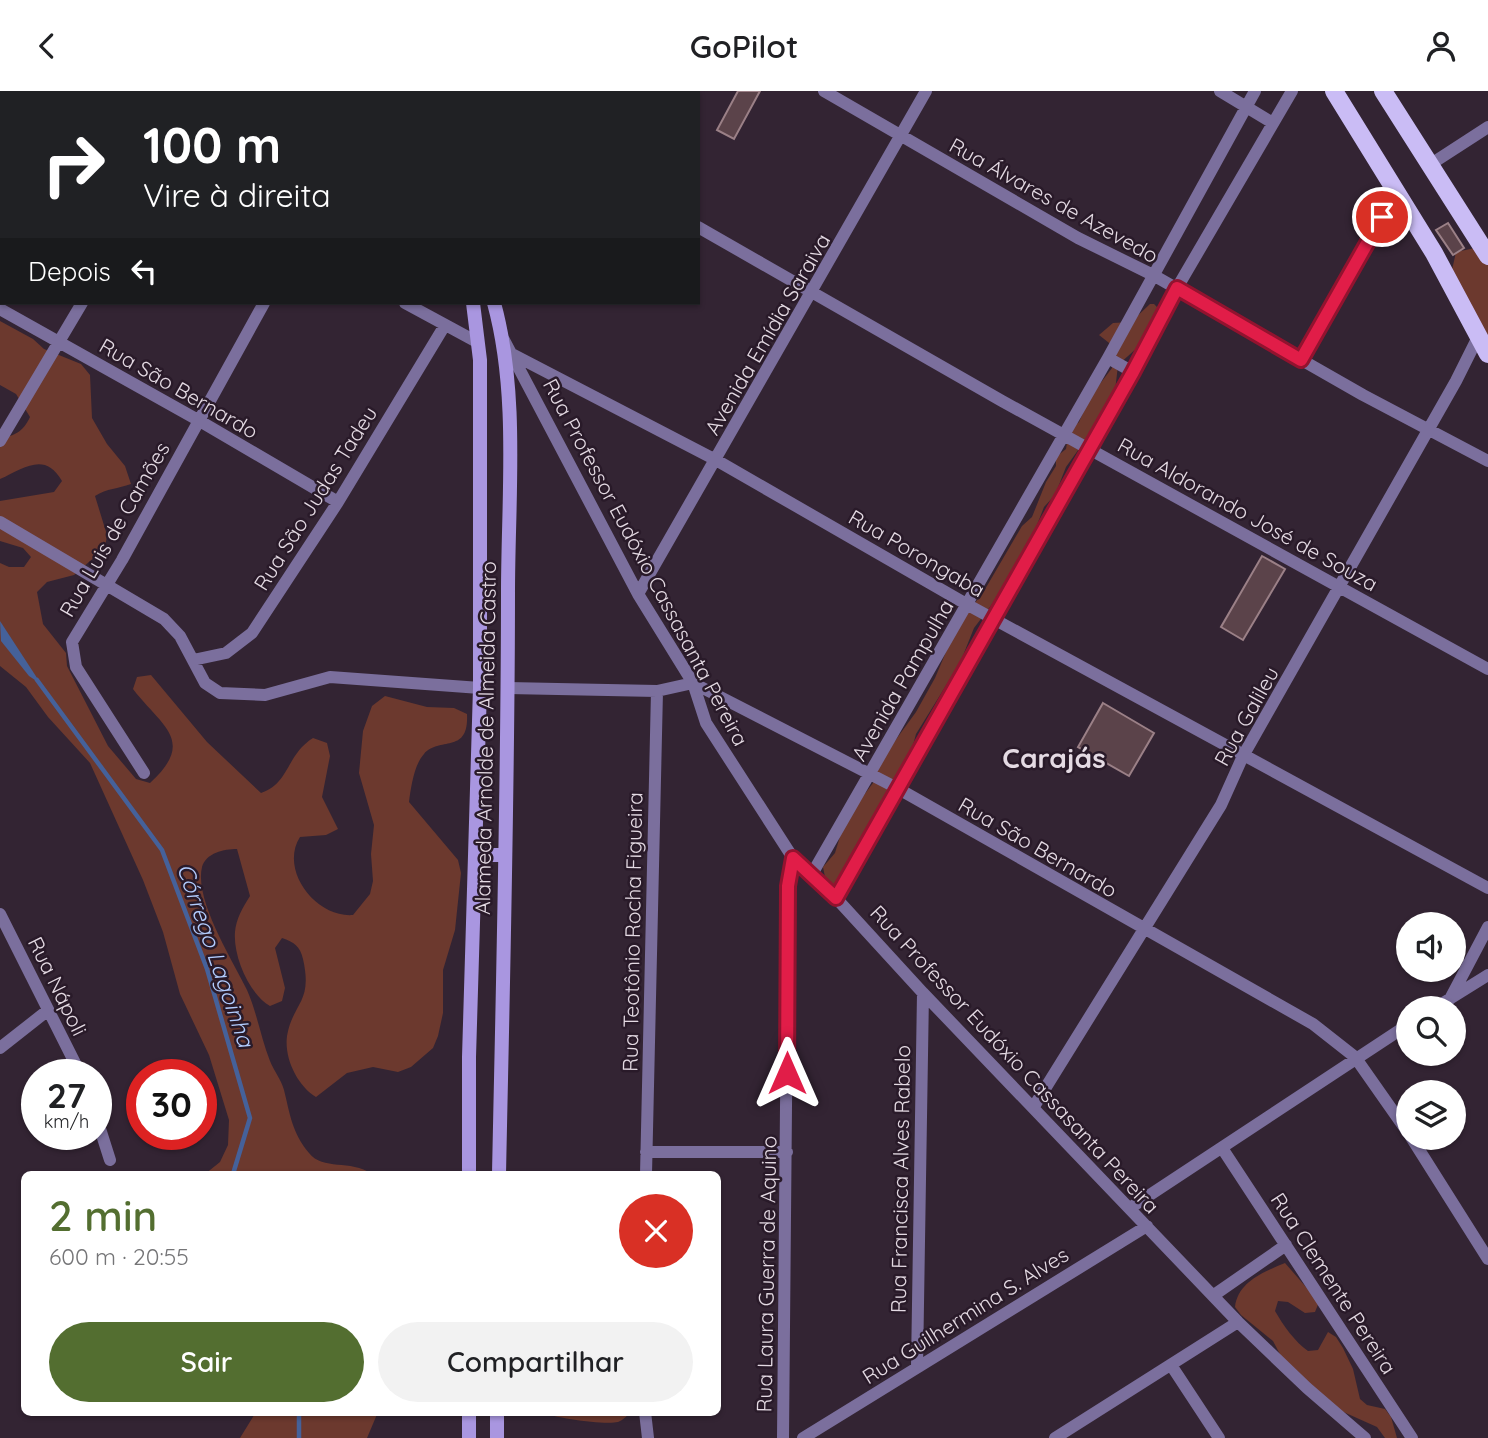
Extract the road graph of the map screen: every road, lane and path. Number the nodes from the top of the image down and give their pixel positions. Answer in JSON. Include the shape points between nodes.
{"nodes":[{"id":1,"x":824,"y":91,"type":"edge"},
{"id":2,"x":926,"y":91,"type":"edge"},
{"id":3,"x":1220,"y":91,"type":"edge"},
{"id":4,"x":1255,"y":91,"type":"edge"},
{"id":5,"x":1292,"y":91,"type":"edge"},
{"id":6,"x":1334,"y":91,"type":"edge"},
{"id":7,"x":1383,"y":91,"type":"edge"},
{"id":8,"x":1246,"y":107,"type":"junction"},
{"id":9,"x":1273,"y":123,"type":"junction"},
{"id":10,"x":1488,"y":127,"type":"edge"},
{"id":11,"x":901,"y":135,"type":"junction"},
{"id":12,"x":1431,"y":164,"type":"junction"},
{"id":13,"x":1396,"y":193,"type":"junction"},
{"id":14,"x":700,"y":228,"type":"edge"},
{"id":15,"x":1488,"y":256,"type":"edge"},
{"id":16,"x":1153,"y":275,"type":"junction"},
{"id":17,"x":1177,"y":288,"type":"junction"},
{"id":18,"x":813,"y":292,"type":"junction"},
{"id":19,"x":81,"y":305,"type":"edge"},
{"id":20,"x":263,"y":305,"type":"edge"},
{"id":21,"x":409,"y":305,"type":"edge"},
{"id":22,"x":473,"y":305,"type":"edge"},
{"id":23,"x":495,"y":305,"type":"edge"},
{"id":24,"x":0,"y":309,"type":"edge"},
{"id":25,"x":445,"y":325,"type":"junction"},
{"id":26,"x":1479,"y":335,"type":"junction"},
{"id":27,"x":504,"y":338,"type":"junction"},
{"id":28,"x":58,"y":342,"type":"junction"},
{"id":29,"x":477,"y":342,"type":"junction"},
{"id":30,"x":512,"y":354,"type":"junction"},
{"id":31,"x":1488,"y":354,"type":"edge"},
{"id":32,"x":1108,"y":358,"type":"junction"},
{"id":33,"x":1301,"y":360,"type":"junction"},
{"id":34,"x":1133,"y":372,"type":"junction"},
{"id":35,"x":198,"y":419,"type":"junction"},
{"id":36,"x":1429,"y":428,"type":"junction"},
{"id":37,"x":1065,"y":434,"type":"junction"},
{"id":38,"x":0,"y":441,"type":"edge"},
{"id":39,"x":1090,"y":448,"type":"junction"},
{"id":40,"x":716,"y":460,"type":"junction"},
{"id":41,"x":1488,"y":461,"type":"edge"},
{"id":42,"x":338,"y":502,"type":"junction"},
{"id":43,"x":0,"y":522,"type":"edge"},
{"id":44,"x":106,"y":585,"type":"junction"},
{"id":45,"x":1340,"y":588,"type":"junction"},
{"id":46,"x":638,"y":594,"type":"junction"},
{"id":47,"x":968,"y":605,"type":"junction"},
{"id":48,"x":992,"y":618,"type":"junction"},
{"id":49,"x":193,"y":660,"type":"junction"},
{"id":50,"x":1488,"y":669,"type":"edge"},
{"id":51,"x":693,"y":683,"type":"junction"},
{"id":52,"x":480,"y":688,"type":"junction"},
{"id":53,"x":508,"y":688,"type":"junction"},
{"id":54,"x":657,"y":691,"type":"junction"},
{"id":55,"x":1243,"y":756,"type":"junction"},
{"id":56,"x":144,"y":773,"type":"dead end"},
{"id":57,"x":871,"y":773,"type":"junction"},
{"id":58,"x":897,"y":788,"type":"junction"},
{"id":59,"x":475,"y":855,"type":"junction"},
{"id":60,"x":505,"y":855,"type":"junction"},
{"id":61,"x":793,"y":858,"type":"junction"},
{"id":62,"x":812,"y":874,"type":"junction"},
{"id":63,"x":1488,"y":888,"type":"edge"},
{"id":64,"x":836,"y":898,"type":"junction"},
{"id":65,"x":0,"y":914,"type":"edge"},
{"id":66,"x":1488,"y":927,"type":"edge"},
{"id":67,"x":1144,"y":929,"type":"junction"},
{"id":68,"x":1488,"y":975,"type":"edge"},
{"id":69,"x":923,"y":992,"type":"junction"},
{"id":70,"x":1452,"y":996,"type":"edge"},
{"id":71,"x":1455,"y":996,"type":"edge"},
{"id":72,"x":47,"y":1011,"type":"junction"},
{"id":73,"x":1396,"y":1032,"type":"edge"},
{"id":74,"x":0,"y":1048,"type":"edge"},
{"id":75,"x":1355,"y":1057,"type":"junction"},
{"id":76,"x":72,"y":1059,"type":"edge"},
{"id":77,"x":1033,"y":1108,"type":"junction"},
{"id":78,"x":1396,"y":1116,"type":"edge"},
{"id":79,"x":1222,"y":1148,"type":"junction"},
{"id":80,"x":107,"y":1150,"type":"edge"},
{"id":81,"x":1419,"y":1150,"type":"edge"},
{"id":82,"x":646,"y":1152,"type":"junction"},
{"id":83,"x":787,"y":1152,"type":"junction"},
{"id":84,"x":110,"y":1160,"type":"dead end"},
{"id":85,"x":469,"y":1171,"type":"edge"},
{"id":86,"x":499,"y":1171,"type":"edge"},
{"id":87,"x":646,"y":1171,"type":"edge"},
{"id":88,"x":1130,"y":1208,"type":"junction"},
{"id":89,"x":1147,"y":1226,"type":"junction"},
{"id":90,"x":1286,"y":1245,"type":"junction"},
{"id":91,"x":1488,"y":1259,"type":"edge"},
{"id":92,"x":1214,"y":1295,"type":"junction"},
{"id":93,"x":1238,"y":1322,"type":"junction"},
{"id":94,"x":1171,"y":1365,"type":"junction"},
{"id":95,"x":916,"y":1366,"type":"junction"},
{"id":96,"x":469,"y":1416,"type":"edge"},
{"id":97,"x":497,"y":1416,"type":"edge"},
{"id":98,"x":645,"y":1416,"type":"edge"},
{"id":99,"x":469,"y":1438,"type":"edge"},
{"id":100,"x":497,"y":1438,"type":"edge"},
{"id":101,"x":648,"y":1438,"type":"edge"},
{"id":102,"x":783,"y":1438,"type":"edge"},
{"id":103,"x":803,"y":1438,"type":"edge"},
{"id":104,"x":1055,"y":1438,"type":"edge"},
{"id":105,"x":1219,"y":1438,"type":"edge"},
{"id":106,"x":1366,"y":1438,"type":"edge"},
{"id":107,"x":1412,"y":1438,"type":"edge"}],
"edges":[{"from":1,"to":11,"type":"street","name":"Rua Álvares de Azevedo"},
{"from":2,"to":11,"type":"street","name":"Avenida Emídia Saraiva"},
{"from":3,"to":8,"type":"street"},
{"from":4,"to":8,"type":"street","name":"Avenida Pampulha"},
{"from":5,"to":9,"type":"street"},
{"from":6,"to":13,"type":"main road"},
{"from":7,"to":12,"type":"main road"},
{"from":8,"to":9,"type":"street"},
{"from":8,"to":16,"type":"street","name":"Avenida Pampulha"},
{"from":9,"to":17,"type":"street"},
{"from":10,"to":12,"type":"street"},
{"from":11,"to":16,"type":"street","name":"Rua Álvares de Azevedo","via":[[1078,238]]},
{"from":11,"to":18,"type":"street","name":"Avenida Emídia Saraiva"},
{"from":12,"to":15,"type":"main road"},
{"from":13,"to":26,"type":"main road"},
{"from":13,"to":33,"type":"street"},
{"from":14,"to":18,"type":"street","name":"Rua Aldorando José de Souza"},
{"from":16,"to":17,"type":"street","name":"Rua Álvares de Azevedo"},
{"from":16,"to":32,"type":"street","name":"Avenida Pampulha"},
{"from":17,"to":33,"type":"street","name":"Rua Álvares de Azevedo"},
{"from":17,"to":34,"type":"street"},
{"from":18,"to":37,"type":"street","name":"Rua Aldorando José de Souza"},
{"from":18,"to":40,"type":"street","name":"Avenida Emídia Saraiva"},
{"from":19,"to":28,"type":"street"},
{"from":20,"to":35,"type":"street","name":"Rua Luis de Camões"},
{"from":21,"to":25,"type":"street"},
{"from":22,"to":29,"type":"main road","name":"Alameda Arnolde de Almeida Castro"},
{"from":23,"to":27,"type":"main road","name":"Alameda Arnolde de Almeida Castro"},
{"from":24,"to":28,"type":"street","name":"Rua São Bernardo"},
{"from":25,"to":29,"type":"street"},
{"from":25,"to":42,"type":"street","name":"Rua São Judas Tadeu"},
{"from":26,"to":31,"type":"main road"},
{"from":26,"to":36,"type":"street","name":"Rua Galileu"},
{"from":27,"to":30,"type":"street","name":"Rua Professor Eudóxio Cassasanta Pereira"},
{"from":27,"to":53,"type":"main road","name":"Alameda Arnolde de Almeida Castro","via":[[509,403]]},
{"from":28,"to":35,"type":"street","name":"Rua São Bernardo"},
{"from":28,"to":38,"type":"street"},
{"from":29,"to":52,"type":"main road","name":"Alameda Arnolde de Almeida Castro"},
{"from":30,"to":40,"type":"street","name":"Rua Porongaba"},
{"from":30,"to":46,"type":"street","name":"Rua Professor Eudóxio Cassasanta Pereira"},
{"from":32,"to":34,"type":"street"},
{"from":32,"to":37,"type":"street","name":"Avenida Pampulha"},
{"from":33,"to":36,"type":"street","name":"Rua Álvares de Azevedo"},
{"from":34,"to":39,"type":"street"},
{"from":35,"to":42,"type":"street","name":"Rua São Bernardo"},
{"from":35,"to":44,"type":"street","name":"Rua Luis de Camões"},
{"from":36,"to":41,"type":"street","name":"Rua Álvares de Azevedo"},
{"from":36,"to":45,"type":"street","name":"Rua Galileu"},
{"from":37,"to":39,"type":"street","name":"Rua Aldorando José de Souza"},
{"from":37,"to":47,"type":"street","name":"Avenida Pampulha"},
{"from":39,"to":45,"type":"street","name":"Rua Aldorando José de Souza"},
{"from":39,"to":48,"type":"street"},
{"from":40,"to":46,"type":"street","name":"Avenida Emídia Saraiva"},
{"from":40,"to":47,"type":"street","name":"Rua Porongaba"},
{"from":42,"to":49,"type":"street","name":"Rua São Judas Tadeu","via":[[252,633],[226,653]]},
{"from":43,"to":44,"type":"street"},
{"from":44,"to":49,"type":"street","via":[[163,619],[180,636]]},
{"from":44,"to":56,"type":"street","name":"Rua Luis de Camões","via":[[72,642],[72,653],[76,667]]},
{"from":45,"to":50,"type":"street","name":"Rua Aldorando José de Souza"},
{"from":45,"to":55,"type":"street","name":"Rua Galileu"},
{"from":46,"to":51,"type":"street","name":"Rua Professor Eudóxio Cassasanta Pereira"},
{"from":47,"to":48,"type":"street","name":"Rua Porongaba"},
{"from":47,"to":57,"type":"street","name":"Avenida Pampulha"},
{"from":48,"to":55,"type":"street","name":"Rua Porongaba"},
{"from":48,"to":58,"type":"street"},
{"from":49,"to":52,"type":"street","via":[[205,683],[220,693],[265,695],[330,677]]},
{"from":51,"to":54,"type":"street"},
{"from":51,"to":57,"type":"street","name":"Rua São Bernardo"},
{"from":51,"to":61,"type":"street","name":"Rua Professor Eudóxio Cassasanta Pereira","via":[[706,723]]},
{"from":52,"to":59,"type":"main road","name":"Alameda Arnolde de Almeida Castro"},
{"from":53,"to":54,"type":"street"},
{"from":53,"to":60,"type":"main road","name":"Alameda Arnolde de Almeida Castro"},
{"from":54,"to":82,"type":"street","name":"Rua Teotônio Rocha Figueira"},
{"from":55,"to":63,"type":"street","name":"Rua Porongaba"},
{"from":55,"to":67,"type":"street","name":"Rua Galileu","via":[[1221,805]]},
{"from":57,"to":58,"type":"street","name":"Rua São Bernardo"},
{"from":57,"to":62,"type":"street","name":"Avenida Pampulha"},
{"from":58,"to":64,"type":"street"},
{"from":58,"to":67,"type":"street","name":"Rua São Bernardo"},
{"from":59,"to":60,"type":"main road"},
{"from":59,"to":85,"type":"main road","name":"Alameda Arnolde de Almeida Castro"},
{"from":60,"to":86,"type":"main road","name":"Alameda Arnolde de Almeida Castro"},
{"from":61,"to":62,"type":"street","name":"Rua Professor Eudóxio Cassasanta Pereira"},
{"from":61,"to":83,"type":"street","name":"Rua Laura Guerra de Aquino","via":[[788,886]]},
{"from":62,"to":64,"type":"street","name":"Rua Professor Eudóxio Cassasanta Pereira"},
{"from":64,"to":69,"type":"street","name":"Rua Professor Eudóxio Cassasanta Pereira"},
{"from":65,"to":72,"type":"street","name":"Rua Nápoli"},
{"from":66,"to":70,"type":"street"},
{"from":67,"to":75,"type":"street","name":"Rua São Bernardo","via":[[1313,1024]]},
{"from":67,"to":77,"type":"street","name":"Rua Galileu"},
{"from":68,"to":71,"type":"street"},
{"from":69,"to":77,"type":"street","name":"Rua Professor Eudóxio Cassasanta Pereira"},
{"from":69,"to":95,"type":"street","name":"Rua Francisca Alves Rabelo"},
{"from":72,"to":74,"type":"street"},
{"from":72,"to":76,"type":"street","name":"Rua Nápoli"},
{"from":73,"to":75,"type":"street"},
{"from":75,"to":78,"type":"street","name":"Rua São Bernardo"},
{"from":75,"to":79,"type":"street"},
{"from":77,"to":88,"type":"street","name":"Rua Professor Eudóxio Cassasanta Pereira"},
{"from":79,"to":88,"type":"street"},
{"from":79,"to":90,"type":"street","name":"Rua Clemente Pereira"},
{"from":80,"to":84,"type":"street"},
{"from":81,"to":91,"type":"street","name":"Rua São Bernardo"},
{"from":82,"to":83,"type":"street"},
{"from":82,"to":87,"type":"street","name":"Rua Teotônio Rocha Figueira"},
{"from":83,"to":102,"type":"street","name":"Rua Laura Guerra de Aquino"},
{"from":88,"to":89,"type":"street","name":"Rua Professor Eudóxio Cassasanta Pereira"},
{"from":89,"to":92,"type":"street","name":"Rua Professor Eudóxio Cassasanta Pereira"},
{"from":89,"to":95,"type":"street","name":"Rua Guilhermina S. Alves"},
{"from":90,"to":92,"type":"street"},
{"from":90,"to":107,"type":"street","name":"Rua Clemente Pereira"},
{"from":92,"to":93,"type":"street","name":"Rua Professor Eudóxio Cassasanta Pereira"},
{"from":93,"to":94,"type":"street"},
{"from":93,"to":106,"type":"street","name":"Rua Professor Eudóxio Cassasanta Pereira"},
{"from":94,"to":104,"type":"street"},
{"from":94,"to":105,"type":"street"},
{"from":95,"to":103,"type":"street","name":"Rua Guilhermina S. Alves"},
{"from":96,"to":99,"type":"main road"},
{"from":97,"to":100,"type":"main road"},
{"from":98,"to":101,"type":"street"}]}
